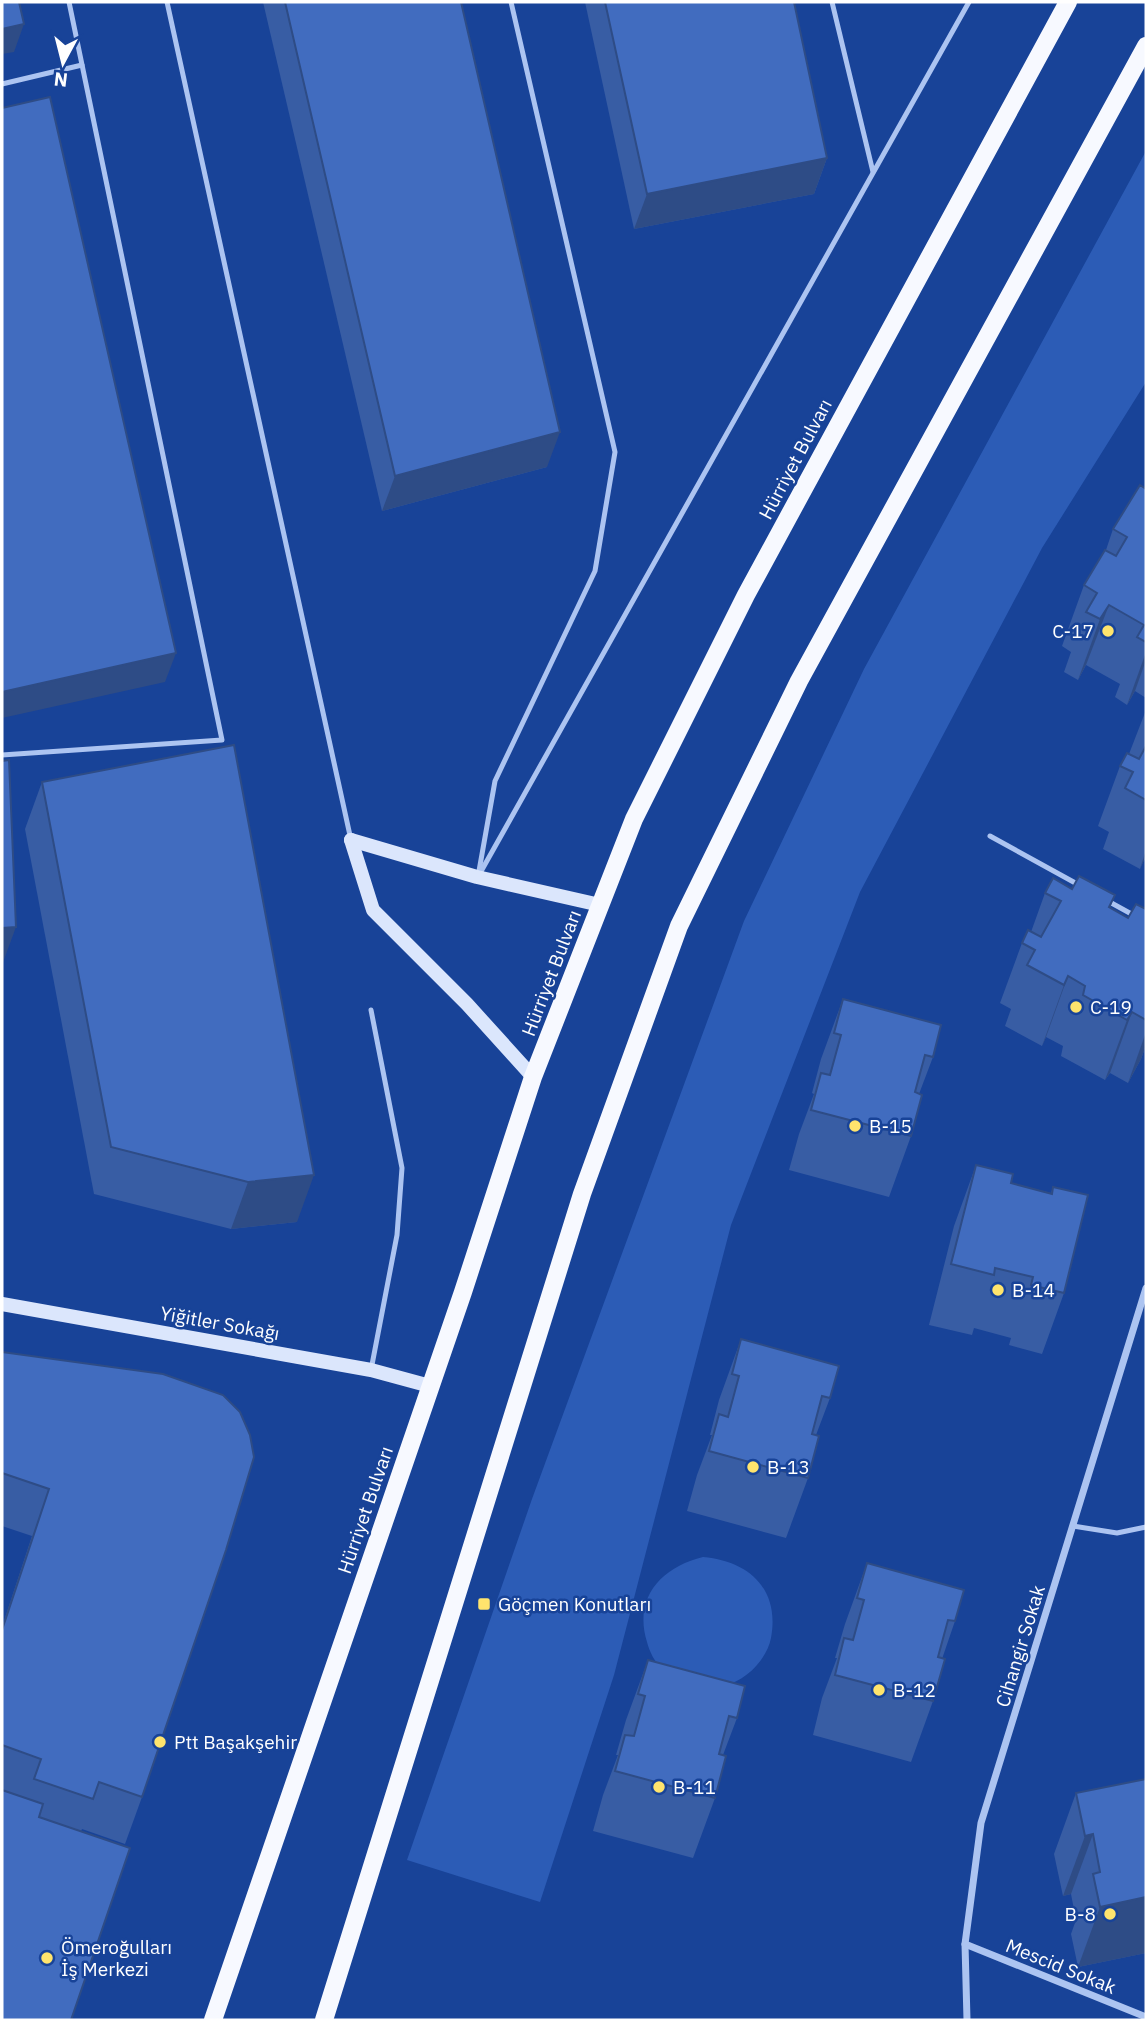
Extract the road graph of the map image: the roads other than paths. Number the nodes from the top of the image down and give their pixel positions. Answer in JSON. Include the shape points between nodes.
{"nodes":[{"id":1,"x":69,"y":2,"type":"edge"},
{"id":2,"x":167,"y":2,"type":"edge"},
{"id":3,"x":512,"y":2,"type":"edge"},
{"id":4,"x":832,"y":2,"type":"edge"},
{"id":5,"x":969,"y":2,"type":"edge"},
{"id":6,"x":1068,"y":2,"type":"edge"},
{"id":7,"x":1146,"y":46,"type":"edge"},
{"id":8,"x":82,"y":65,"type":"junction"},
{"id":9,"x":2,"y":84,"type":"edge"},
{"id":10,"x":873,"y":172,"type":"junction"},
{"id":11,"x":2,"y":755,"type":"edge"},
{"id":12,"x":990,"y":836,"type":"dead end"},
{"id":13,"x":351,"y":840,"type":"junction"},
{"id":14,"x":477,"y":877,"type":"junction"},
{"id":15,"x":1086,"y":889,"type":"edge"},
{"id":16,"x":1098,"y":895,"type":"edge"},
{"id":17,"x":600,"y":905,"type":"junction"},
{"id":18,"x":1146,"y":922,"type":"edge"},
{"id":19,"x":371,"y":1010,"type":"dead end"},
{"id":20,"x":533,"y":1077,"type":"junction"},
{"id":21,"x":1146,"y":1288,"type":"edge"},
{"id":22,"x":2,"y":1304,"type":"edge"},
{"id":23,"x":372,"y":1370,"type":"junction"},
{"id":24,"x":430,"y":1386,"type":"junction"},
{"id":25,"x":1073,"y":1526,"type":"junction"},
{"id":26,"x":1146,"y":1527,"type":"edge"},
{"id":27,"x":965,"y":1944,"type":"junction"},
{"id":28,"x":1146,"y":2017,"type":"edge"},
{"id":29,"x":213,"y":2020,"type":"edge"},
{"id":30,"x":324,"y":2020,"type":"edge"},
{"id":31,"x":967,"y":2020,"type":"edge"}],
"edges":[{"from":1,"to":8,"type":"lane"},
{"from":2,"to":13,"type":"lane"},
{"from":3,"to":14,"type":"lane","via":[[615,452],[595,571],[495,782]]},
{"from":4,"to":10,"type":"lane"},
{"from":5,"to":10,"type":"lane"},
{"from":6,"to":17,"type":"main road","name":"Hürriyet Bulvarı","via":[[746,595],[634,820]]},
{"from":7,"to":30,"type":"main road","via":[[799,681],[679,926],[582,1194]]},
{"from":8,"to":9,"type":"lane"},
{"from":8,"to":11,"type":"lane","via":[[222,740]]},
{"from":10,"to":14,"type":"lane"},
{"from":12,"to":15,"type":"lane"},
{"from":13,"to":14,"type":"street"},
{"from":13,"to":20,"type":"street","via":[[373,910]]},
{"from":14,"to":17,"type":"street"},
{"from":16,"to":18,"type":"lane"},
{"from":17,"to":20,"type":"main road","name":"Hürriyet Bulvarı"},
{"from":19,"to":23,"type":"lane","via":[[402,1168],[397,1235]]},
{"from":20,"to":24,"type":"main road","name":"Hürriyet Bulvarı"},
{"from":21,"to":25,"type":"street","name":"Cihangir Sokak"},
{"from":22,"to":23,"type":"street","name":"Yiğitler Sokağı"},
{"from":23,"to":24,"type":"street","name":"Yiğitler Sokağı"},
{"from":24,"to":29,"type":"main road","name":"Hürriyet Bulvarı"},
{"from":25,"to":26,"type":"lane","via":[[1118,1533]]},
{"from":25,"to":27,"type":"street","name":"Cihangir Sokak","via":[[981,1823]]},
{"from":27,"to":28,"type":"street","name":"Mescid Sokak"},
{"from":27,"to":31,"type":"street","name":"Cihangir Sokak"}]}
